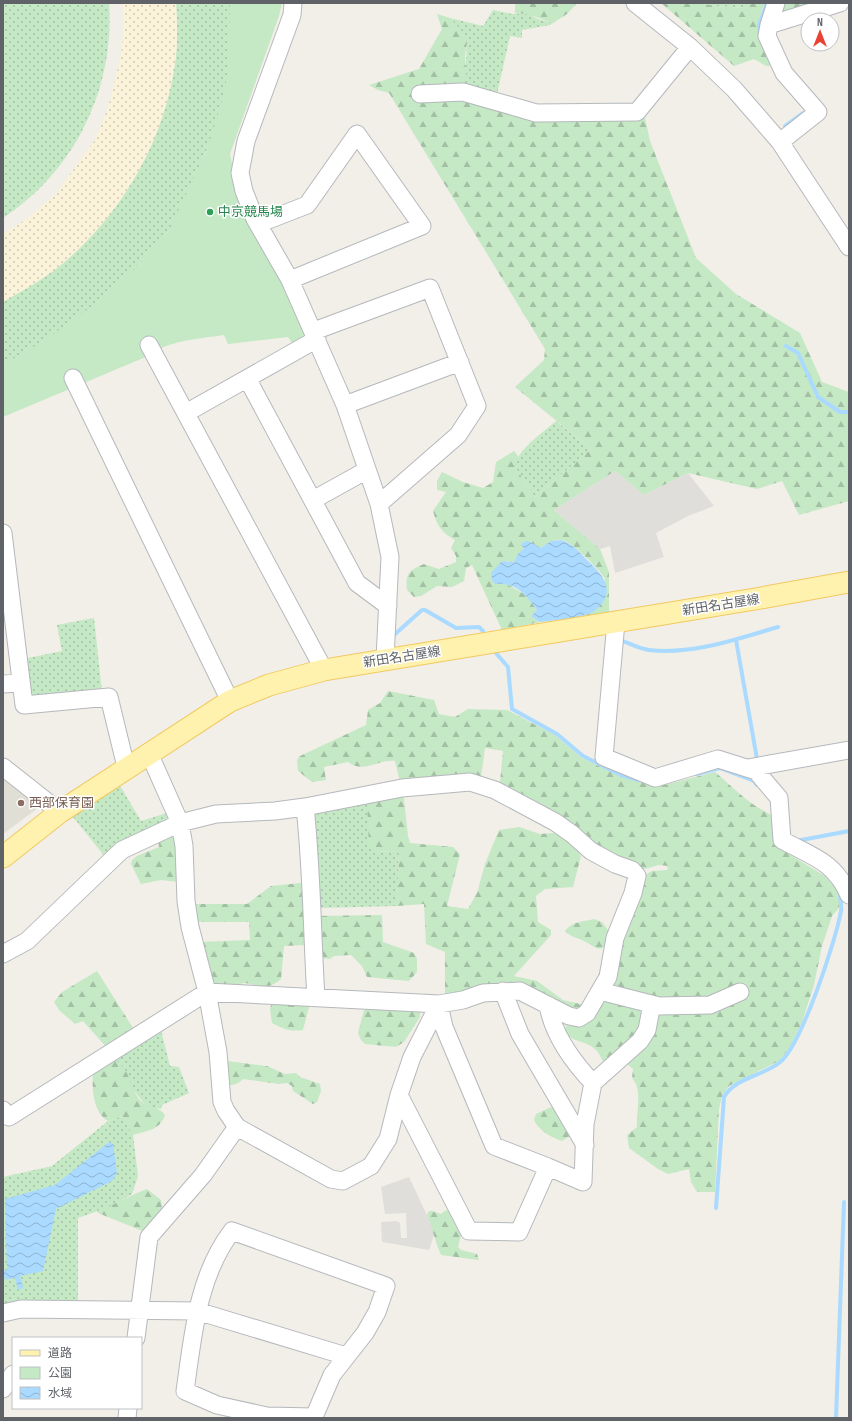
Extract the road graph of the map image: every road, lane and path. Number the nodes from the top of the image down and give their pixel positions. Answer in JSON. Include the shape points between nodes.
{"nodes":[{"id":1,"x":293,"y":3,"type":"edge"},
{"id":2,"x":635,"y":3,"type":"edge"},
{"id":3,"x":776,"y":3,"type":"edge"},
{"id":4,"x":840,"y":3,"type":"edge"},
{"id":5,"x":769,"y":25,"type":"junction"},
{"id":6,"x":690,"y":47,"type":"junction"},
{"id":7,"x":420,"y":94,"type":"dead end"},
{"id":8,"x":780,"y":142,"type":"junction"},
{"id":9,"x":258,"y":224,"type":"junction"},
{"id":10,"x":849,"y":247,"type":"edge"},
{"id":11,"x":290,"y":280,"type":"junction"},
{"id":12,"x":316,"y":335,"type":"junction"},
{"id":13,"x":149,"y":345,"type":"dead end"},
{"id":14,"x":460,"y":362,"type":"junction"},
{"id":15,"x":73,"y":378,"type":"dead end"},
{"id":16,"x":248,"y":380,"type":"junction"},
{"id":17,"x":345,"y":405,"type":"junction"},
{"id":18,"x":186,"y":413,"type":"junction"},
{"id":19,"x":367,"y":470,"type":"junction"},
{"id":20,"x":313,"y":500,"type":"junction"},
{"id":21,"x":379,"y":504,"type":"junction"},
{"id":22,"x":3,"y":533,"type":"edge"},
{"id":23,"x":849,"y":582,"type":"edge"},
{"id":24,"x":388,"y":606,"type":"junction"},
{"id":25,"x":616,"y":622,"type":"junction"},
{"id":26,"x":385,"y":659,"type":"junction"},
{"id":27,"x":324,"y":670,"type":"junction"},
{"id":28,"x":20,"y":683,"type":"junction"},
{"id":29,"x":3,"y":684,"type":"edge"},
{"id":30,"x":230,"y":701,"type":"junction"},
{"id":31,"x":849,"y":750,"type":"edge"},
{"id":32,"x":149,"y":753,"type":"junction"},
{"id":33,"x":3,"y":767,"type":"edge"},
{"id":34,"x":126,"y":767,"type":"junction"},
{"id":35,"x":748,"y":768,"type":"junction"},
{"id":36,"x":305,"y":807,"type":"junction"},
{"id":37,"x":60,"y":812,"type":"junction"},
{"id":38,"x":180,"y":823,"type":"junction"},
{"id":39,"x":3,"y":857,"type":"edge"},
{"id":40,"x":849,"y":895,"type":"edge"},
{"id":41,"x":3,"y":954,"type":"edge"},
{"id":42,"x":503,"y":991,"type":"junction"},
{"id":43,"x":600,"y":991,"type":"junction"},
{"id":44,"x":207,"y":992,"type":"junction"},
{"id":45,"x":740,"y":992,"type":"dead end"},
{"id":46,"x":316,"y":998,"type":"junction"},
{"id":47,"x":439,"y":1004,"type":"junction"},
{"id":48,"x":652,"y":1004,"type":"junction"},
{"id":49,"x":548,"y":1005,"type":"junction"},
{"id":50,"x":593,"y":1083,"type":"junction"},
{"id":51,"x":399,"y":1095,"type":"junction"},
{"id":52,"x":5,"y":1116,"type":"edge"},
{"id":53,"x":238,"y":1127,"type":"junction"},
{"id":54,"x":585,"y":1145,"type":"junction"},
{"id":55,"x":548,"y":1167,"type":"junction"},
{"id":56,"x":140,"y":1309,"type":"junction"},
{"id":57,"x":196,"y":1311,"type":"junction"},
{"id":58,"x":3,"y":1313,"type":"edge"},
{"id":59,"x":136,"y":1337,"type":"edge"},
{"id":60,"x":346,"y":1356,"type":"junction"},
{"id":61,"x":12,"y":1376,"type":"edge"},
{"id":62,"x":3,"y":1389,"type":"edge"}],
"edges":[{"from":1,"to":9,"type":"street","via":[[292,15],[246,141],[240,173],[244,192]]},
{"from":2,"to":6,"type":"street"},
{"from":3,"to":5,"type":"street"},
{"from":4,"to":5,"type":"street"},
{"from":5,"to":8,"type":"street","via":[[767,36],[784,73],[818,112]]},
{"from":6,"to":7,"type":"street","via":[[637,112],[536,113],[463,92]]},
{"from":6,"to":8,"type":"street","via":[[734,89]]},
{"from":8,"to":10,"type":"street"},
{"from":9,"to":11,"type":"street"},
{"from":9,"to":11,"type":"street","via":[[307,205],[357,134],[422,226]]},
{"from":11,"to":12,"type":"street"},
{"from":12,"to":14,"type":"street","via":[[430,288]]},
{"from":12,"to":16,"type":"street"},
{"from":12,"to":17,"type":"street"},
{"from":13,"to":18,"type":"street"},
{"from":14,"to":17,"type":"street"},
{"from":14,"to":21,"type":"street","via":[[477,406],[458,434]]},
{"from":15,"to":30,"type":"street"},
{"from":16,"to":18,"type":"street"},
{"from":16,"to":20,"type":"street"},
{"from":17,"to":19,"type":"street"},
{"from":18,"to":27,"type":"street"},
{"from":19,"to":20,"type":"street"},
{"from":19,"to":21,"type":"street"},
{"from":20,"to":24,"type":"street","via":[[357,583]]},
{"from":21,"to":24,"type":"street","via":[[390,557]]},
{"from":22,"to":28,"type":"street"},
{"from":23,"to":25,"type":"main road","name":"新田名古屋線"},
{"from":24,"to":26,"type":"street"},
{"from":25,"to":26,"type":"main road","name":"新田名古屋線"},
{"from":25,"to":35,"type":"street","via":[[604,757],[655,778],[718,759]]},
{"from":26,"to":27,"type":"main road","name":"新田名古屋線"},
{"from":27,"to":30,"type":"main road","name":"新田名古屋線","via":[[269,685]]},
{"from":28,"to":29,"type":"street"},
{"from":28,"to":34,"type":"street","via":[[24,705],[109,697]]},
{"from":30,"to":32,"type":"main road","name":"新田名古屋線"},
{"from":31,"to":35,"type":"street"},
{"from":32,"to":34,"type":"main road","name":"新田名古屋線"},
{"from":32,"to":38,"type":"street"},
{"from":33,"to":37,"type":"street"},
{"from":34,"to":37,"type":"main road","name":"新田名古屋線"},
{"from":35,"to":40,"type":"street","via":[[756,771],[779,798],[782,840],[830,866],[842,880]]},
{"from":36,"to":38,"type":"street","via":[[216,814]]},
{"from":36,"to":43,"type":"street","via":[[402,788],[470,782],[495,790],[555,822],[602,858],[632,870],[637,876],[633,893],[616,938],[608,977]]},
{"from":36,"to":46,"type":"street","via":[[311,860]]},
{"from":37,"to":39,"type":"main road","name":"新田名古屋線"},
{"from":38,"to":41,"type":"street","via":[[122,850],[27,941]]},
{"from":38,"to":44,"type":"street","via":[[190,927]]},
{"from":42,"to":47,"type":"street","via":[[483,993],[464,1000]]},
{"from":42,"to":49,"type":"street","via":[[520,991]]},
{"from":42,"to":54,"type":"street","via":[[520,1034]]},
{"from":43,"to":48,"type":"street"},
{"from":43,"to":49,"type":"street","via":[[587,1013],[579,1018],[569,1016]]},
{"from":44,"to":46,"type":"street"},
{"from":44,"to":52,"type":"street"},
{"from":44,"to":53,"type":"street","via":[[218,1052],[222,1102]]},
{"from":45,"to":48,"type":"street","via":[[710,1005]]},
{"from":46,"to":47,"type":"street"},
{"from":47,"to":51,"type":"street","via":[[412,1057]]},
{"from":47,"to":55,"type":"street","via":[[444,1027],[494,1146]]},
{"from":48,"to":50,"type":"street","via":[[647,1030],[640,1041]]},
{"from":49,"to":50,"type":"street","via":[[550,1016],[569,1052]]},
{"from":50,"to":54,"type":"street"},
{"from":51,"to":53,"type":"street","via":[[388,1139],[374,1162],[343,1180],[331,1179]]},
{"from":51,"to":55,"type":"street","via":[[469,1231],[519,1232]]},
{"from":53,"to":56,"type":"street","via":[[203,1174],[149,1237]]},
{"from":54,"to":55,"type":"street","via":[[583,1182]]},
{"from":56,"to":57,"type":"street"},
{"from":56,"to":58,"type":"street","via":[[21,1308]]},
{"from":56,"to":59,"type":"street"},
{"from":57,"to":60,"type":"street"},
{"from":57,"to":60,"type":"street","via":[[185,1390],[217,1405],[267,1416],[314,1417],[332,1375]]},
{"from":57,"to":60,"type":"street","via":[[222,1244],[232,1231],[386,1286],[377,1312],[365,1333]]},
{"from":61,"to":62,"type":"street"}]}
